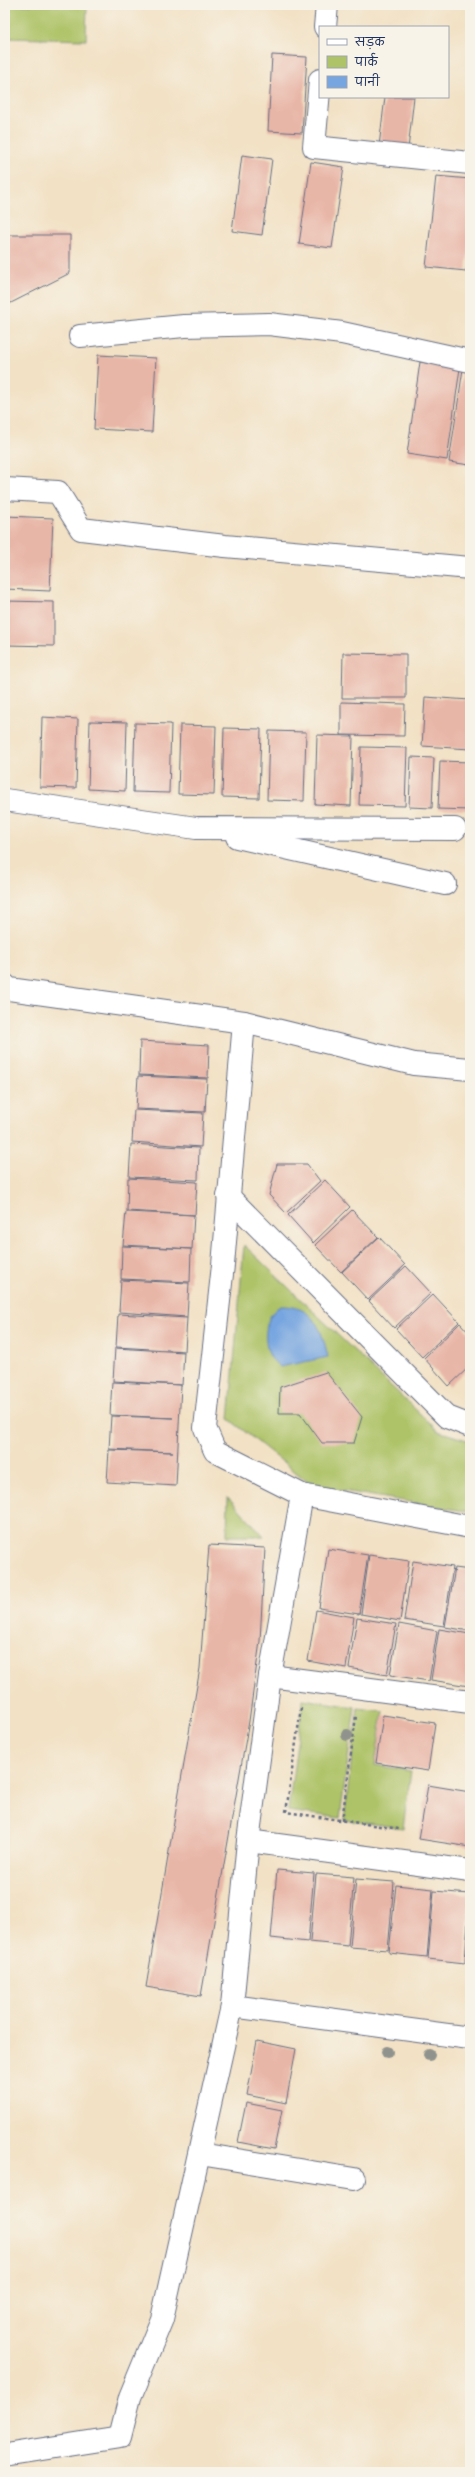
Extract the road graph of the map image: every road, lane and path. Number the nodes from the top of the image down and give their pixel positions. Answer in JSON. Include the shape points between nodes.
{"nodes":[{"id":1,"x":327,"y":5,"type":"edge"},
{"id":2,"x":325,"y":26,"type":"edge"},
{"id":3,"x":319,"y":91,"type":"edge"},
{"id":4,"x":470,"y":163,"type":"edge"},
{"id":5,"x":80,"y":336,"type":"dead end"},
{"id":6,"x":470,"y":361,"type":"edge"},
{"id":7,"x":5,"y":489,"type":"edge"},
{"id":8,"x":470,"y":568,"type":"edge"},
{"id":9,"x":5,"y":800,"type":"edge"},
{"id":10,"x":196,"y":828,"type":"junction"},
{"id":11,"x":455,"y":829,"type":"dead end"},
{"id":12,"x":445,"y":884,"type":"dead end"},
{"id":13,"x":6,"y":987,"type":"edge"},
{"id":14,"x":244,"y":1022,"type":"junction"},
{"id":15,"x":470,"y":1069,"type":"edge"},
{"id":16,"x":228,"y":1196,"type":"junction"},
{"id":17,"x":470,"y":1426,"type":"edge"},
{"id":18,"x":302,"y":1495,"type":"junction"},
{"id":19,"x":470,"y":1527,"type":"edge"},
{"id":20,"x":270,"y":1676,"type":"junction"},
{"id":21,"x":470,"y":1702,"type":"edge"},
{"id":22,"x":301,"y":1705,"type":"dead end"},
{"id":23,"x":356,"y":1713,"type":"dead end"},
{"id":24,"x":342,"y":1821,"type":"junction"},
{"id":25,"x":399,"y":1830,"type":"dead end"},
{"id":26,"x":248,"y":1841,"type":"junction"},
{"id":27,"x":470,"y":1870,"type":"edge"},
{"id":28,"x":232,"y":2006,"type":"junction"},
{"id":29,"x":470,"y":2038,"type":"edge"},
{"id":30,"x":200,"y":2154,"type":"junction"},
{"id":31,"x":354,"y":2179,"type":"dead end"},
{"id":32,"x":5,"y":2455,"type":"edge"}],
"edges":[{"from":1,"to":2,"type":"street"},
{"from":3,"to":4,"type":"street","via":[[314,147]]},
{"from":5,"to":6,"type":"street","via":[[184,326],[269,324],[342,334]]},
{"from":7,"to":8,"type":"street","via":[[58,492],[81,529],[225,546]]},
{"from":9,"to":10,"type":"street"},
{"from":10,"to":11,"type":"street"},
{"from":10,"to":12,"type":"street"},
{"from":13,"to":14,"type":"street"},
{"from":14,"to":15,"type":"street","via":[[414,1064]]},
{"from":14,"to":16,"type":"street"},
{"from":16,"to":17,"type":"street","via":[[447,1417]]},
{"from":16,"to":18,"type":"street","via":[[205,1428],[215,1451]]},
{"from":18,"to":19,"type":"street"},
{"from":18,"to":20,"type":"street"},
{"from":20,"to":21,"type":"street"},
{"from":20,"to":26,"type":"street"},
{"from":22,"to":24,"type":"path","via":[[286,1812]]},
{"from":23,"to":24,"type":"path"},
{"from":24,"to":25,"type":"path"},
{"from":26,"to":27,"type":"street"},
{"from":26,"to":28,"type":"street"},
{"from":28,"to":29,"type":"street"},
{"from":28,"to":30,"type":"street"},
{"from":30,"to":31,"type":"street"},
{"from":30,"to":32,"type":"street","via":[[162,2319],[130,2397],[120,2437]]}]}
